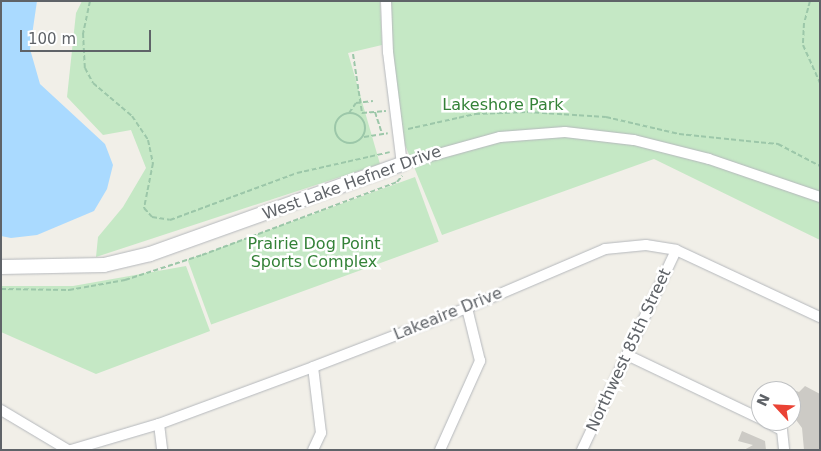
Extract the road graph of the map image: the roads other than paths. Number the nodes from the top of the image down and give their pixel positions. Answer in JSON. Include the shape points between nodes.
{"nodes":[{"id":1,"x":386,"y":1,"type":"edge"},
{"id":2,"x":400,"y":157,"type":"junction"},
{"id":3,"x":820,"y":197,"type":"edge"},
{"id":4,"x":676,"y":250,"type":"junction"},
{"id":5,"x":1,"y":267,"type":"edge"},
{"id":6,"x":467,"y":308,"type":"junction"},
{"id":7,"x":820,"y":317,"type":"edge"},
{"id":8,"x":626,"y":355,"type":"junction"},
{"id":9,"x":313,"y":367,"type":"junction"},
{"id":10,"x":1,"y":410,"type":"edge"},
{"id":11,"x":751,"y":414,"type":"edge"},
{"id":12,"x":159,"y":424,"type":"junction"},
{"id":13,"x":782,"y":431,"type":"edge"},
{"id":14,"x":70,"y":450,"type":"edge"},
{"id":15,"x":162,"y":450,"type":"edge"},
{"id":16,"x":313,"y":450,"type":"edge"},
{"id":17,"x":440,"y":450,"type":"edge"},
{"id":18,"x":582,"y":450,"type":"edge"},
{"id":19,"x":784,"y":450,"type":"edge"}],
"edges":[{"from":1,"to":2,"type":"street","via":[[388,52]]},
{"from":2,"to":3,"type":"street","name":"West Lake Hefner Drive","via":[[500,137],[565,132],[634,140],[709,160]]},
{"from":2,"to":5,"type":"street","name":"West Lake Hefner Drive","via":[[150,254],[104,265]]},
{"from":4,"to":6,"type":"street","name":"Lakeaire Drive","via":[[646,245],[606,250]]},
{"from":4,"to":7,"type":"street","name":"Lakeaire Drive"},
{"from":4,"to":8,"type":"street","name":"Northwest 85th Street"},
{"from":6,"to":9,"type":"street","name":"Lakeaire Drive"},
{"from":6,"to":17,"type":"street","via":[[480,361]]},
{"from":8,"to":11,"type":"street"},
{"from":8,"to":18,"type":"street","name":"Northwest 85th Street"},
{"from":9,"to":12,"type":"street","name":"Lakeaire Drive"},
{"from":9,"to":16,"type":"street","via":[[321,433]]},
{"from":10,"to":14,"type":"street","name":"Lakeaire Drive"},
{"from":12,"to":14,"type":"street","name":"Lakeaire Drive"},
{"from":12,"to":15,"type":"street"},
{"from":13,"to":19,"type":"street"}]}
